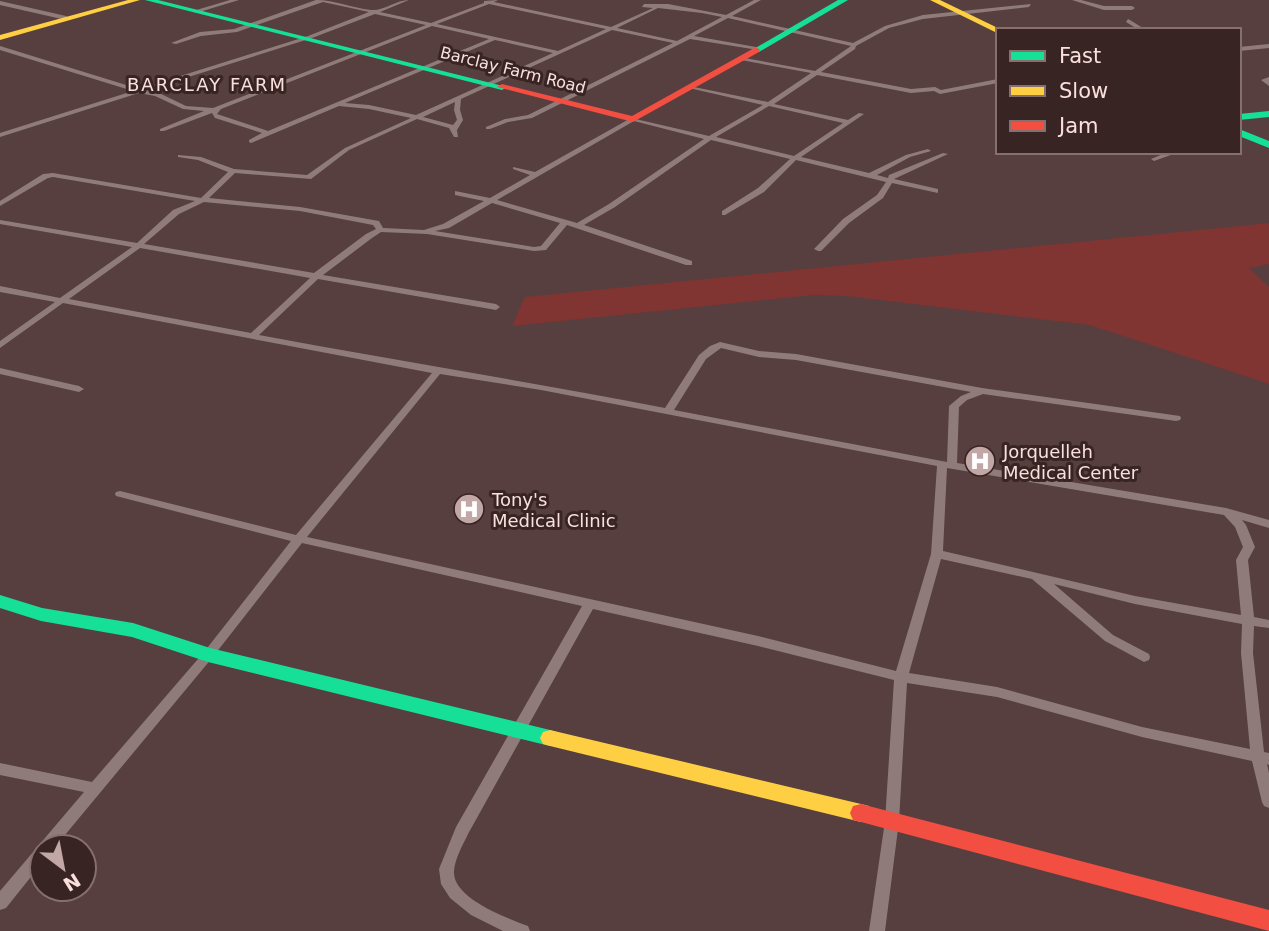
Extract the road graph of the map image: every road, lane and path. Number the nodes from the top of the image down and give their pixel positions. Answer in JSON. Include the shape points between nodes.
{"nodes":[{"id":1,"x":127,"y":0,"type":"edge"},
{"id":2,"x":136,"y":0,"type":"edge"},
{"id":3,"x":149,"y":0,"type":"edge"},
{"id":4,"x":236,"y":0,"type":"edge"},
{"id":5,"x":322,"y":0,"type":"edge"},
{"id":6,"x":406,"y":0,"type":"edge"},
{"id":7,"x":477,"y":0,"type":"edge"},
{"id":8,"x":758,"y":0,"type":"edge"},
{"id":9,"x":844,"y":0,"type":"edge"},
{"id":10,"x":934,"y":0,"type":"edge"},
{"id":11,"x":1075,"y":0,"type":"edge"},
{"id":12,"x":492,"y":1,"type":"edge"},
{"id":13,"x":0,"y":3,"type":"edge"},
{"id":14,"x":1029,"y":5,"type":"dead end"},
{"id":15,"x":644,"y":6,"type":"dead end"},
{"id":16,"x":659,"y":7,"type":"junction"},
{"id":17,"x":1132,"y":8,"type":"dead end"},
{"id":18,"x":197,"y":11,"type":"junction"},
{"id":19,"x":377,"y":12,"type":"junction"},
{"id":20,"x":960,"y":13,"type":"junction"},
{"id":21,"x":726,"y":17,"type":"junction"},
{"id":22,"x":66,"y":18,"type":"junction"},
{"id":23,"x":1128,"y":21,"type":"dead end"},
{"id":24,"x":250,"y":24,"type":"junction"},
{"id":25,"x":430,"y":26,"type":"junction"},
{"id":26,"x":1140,"y":28,"type":"edge"},
{"id":27,"x":610,"y":29,"type":"junction"},
{"id":28,"x":996,"y":29,"type":"edge"},
{"id":29,"x":788,"y":32,"type":"junction"},
{"id":30,"x":310,"y":37,"type":"junction"},
{"id":31,"x":689,"y":37,"type":"junction"},
{"id":32,"x":0,"y":38,"type":"edge"},
{"id":33,"x":493,"y":39,"type":"junction"},
{"id":34,"x":677,"y":42,"type":"junction"},
{"id":35,"x":174,"y":43,"type":"dead end"},
{"id":36,"x":854,"y":45,"type":"junction"},
{"id":37,"x":1269,"y":46,"type":"edge"},
{"id":38,"x":0,"y":48,"type":"edge"},
{"id":39,"x":756,"y":49,"type":"junction"},
{"id":40,"x":1241,"y":49,"type":"edge"},
{"id":41,"x":366,"y":52,"type":"junction"},
{"id":42,"x":558,"y":52,"type":"junction"},
{"id":43,"x":741,"y":58,"type":"junction"},
{"id":44,"x":427,"y":66,"type":"junction"},
{"id":45,"x":817,"y":72,"type":"junction"},
{"id":46,"x":996,"y":80,"type":"edge"},
{"id":47,"x":491,"y":83,"type":"junction"},
{"id":48,"x":691,"y":87,"type":"junction"},
{"id":49,"x":139,"y":92,"type":"junction"},
{"id":50,"x":458,"y":98,"type":"junction"},
{"id":51,"x":560,"y":101,"type":"junction"},
{"id":52,"x":769,"y":104,"type":"junction"},
{"id":53,"x":338,"y":105,"type":"junction"},
{"id":54,"x":216,"y":110,"type":"junction"},
{"id":55,"x":861,"y":114,"type":"dead end"},
{"id":56,"x":1269,"y":114,"type":"edge"},
{"id":57,"x":417,"y":118,"type":"junction"},
{"id":58,"x":633,"y":118,"type":"junction"},
{"id":59,"x":848,"y":122,"type":"junction"},
{"id":60,"x":1241,"y":128,"type":"edge"},
{"id":61,"x":162,"y":130,"type":"dead end"},
{"id":62,"x":1241,"y":130,"type":"edge"},
{"id":63,"x":268,"y":133,"type":"junction"},
{"id":64,"x":504,"y":134,"type":"dead end"},
{"id":65,"x":0,"y":135,"type":"edge"},
{"id":66,"x":710,"y":138,"type":"junction"},
{"id":67,"x":251,"y":141,"type":"dead end"},
{"id":68,"x":1269,"y":145,"type":"edge"},
{"id":69,"x":928,"y":151,"type":"dead end"},
{"id":70,"x":945,"y":154,"type":"dead end"},
{"id":71,"x":1170,"y":154,"type":"edge"},
{"id":72,"x":180,"y":156,"type":"dead end"},
{"id":73,"x":794,"y":159,"type":"junction"},
{"id":74,"x":1154,"y":159,"type":"dead end"},
{"id":75,"x":515,"y":168,"type":"dead end"},
{"id":76,"x":233,"y":172,"type":"junction"},
{"id":77,"x":535,"y":174,"type":"junction"},
{"id":78,"x":868,"y":176,"type":"junction"},
{"id":79,"x":890,"y":181,"type":"junction"},
{"id":80,"x":935,"y":191,"type":"dead end"},
{"id":81,"x":458,"y":193,"type":"dead end"},
{"id":82,"x":203,"y":200,"type":"junction"},
{"id":83,"x":491,"y":200,"type":"junction"},
{"id":84,"x":0,"y":204,"type":"edge"},
{"id":85,"x":725,"y":213,"type":"dead end"},
{"id":86,"x":0,"y":222,"type":"edge"},
{"id":87,"x":565,"y":222,"type":"junction"},
{"id":88,"x":578,"y":226,"type":"junction"},
{"id":89,"x":380,"y":230,"type":"junction"},
{"id":90,"x":424,"y":232,"type":"junction"},
{"id":91,"x":138,"y":246,"type":"junction"},
{"id":92,"x":818,"y":248,"type":"dead end"},
{"id":93,"x":689,"y":263,"type":"dead end"},
{"id":94,"x":315,"y":278,"type":"junction"},
{"id":95,"x":0,"y":289,"type":"edge"},
{"id":96,"x":60,"y":300,"type":"junction"},
{"id":97,"x":496,"y":307,"type":"dead end"},
{"id":98,"x":254,"y":335,"type":"junction"},
{"id":99,"x":0,"y":345,"type":"edge"},
{"id":100,"x":0,"y":371,"type":"edge"},
{"id":101,"x":438,"y":371,"type":"junction"},
{"id":102,"x":939,"y":382,"type":"junction"},
{"id":103,"x":79,"y":389,"type":"dead end"},
{"id":104,"x":982,"y":391,"type":"junction"},
{"id":105,"x":954,"y":407,"type":"junction"},
{"id":106,"x":668,"y":411,"type":"junction"},
{"id":107,"x":1176,"y":418,"type":"dead end"},
{"id":108,"x":947,"y":465,"type":"junction"},
{"id":109,"x":120,"y":494,"type":"dead end"},
{"id":110,"x":1226,"y":512,"type":"junction"},
{"id":111,"x":1269,"y":524,"type":"edge"},
{"id":112,"x":299,"y":539,"type":"junction"},
{"id":113,"x":937,"y":554,"type":"junction"},
{"id":114,"x":1036,"y":576,"type":"junction"},
{"id":115,"x":0,"y":601,"type":"edge"},
{"id":116,"x":589,"y":604,"type":"junction"},
{"id":117,"x":1248,"y":619,"type":"junction"},
{"id":118,"x":1269,"y":624,"type":"edge"},
{"id":119,"x":208,"y":655,"type":"junction"},
{"id":120,"x":1144,"y":657,"type":"dead end"},
{"id":121,"x":901,"y":677,"type":"junction"},
{"id":122,"x":516,"y":730,"type":"junction"},
{"id":123,"x":1263,"y":758,"type":"edge"},
{"id":124,"x":0,"y":769,"type":"edge"},
{"id":125,"x":94,"y":789,"type":"junction"},
{"id":126,"x":1269,"y":802,"type":"edge"},
{"id":127,"x":892,"y":821,"type":"junction"},
{"id":128,"x":58,"y":833,"type":"edge"},
{"id":129,"x":28,"y":869,"type":"edge"},
{"id":130,"x":0,"y":903,"type":"edge"},
{"id":131,"x":1269,"y":921,"type":"edge"},
{"id":132,"x":522,"y":931,"type":"edge"},
{"id":133,"x":877,"y":931,"type":"edge"}],
"edges":[{"from":1,"to":22,"type":"main road"},
{"from":2,"to":32,"type":"main road"},
{"from":3,"to":18,"type":"main road","name":"Barclay Farm Road"},
{"from":4,"to":18,"type":"street"},
{"from":5,"to":19,"type":"street"},
{"from":5,"to":24,"type":"street"},
{"from":6,"to":19,"type":"street"},
{"from":7,"to":12,"type":"street"},
{"from":8,"to":21,"type":"street"},
{"from":9,"to":29,"type":"main road"},
{"from":10,"to":20,"type":"main road"},
{"from":11,"to":17,"type":"street","via":[[1104,8]]},
{"from":12,"to":25,"type":"street"},
{"from":12,"to":27,"type":"street"},
{"from":13,"to":22,"type":"street"},
{"from":14,"to":20,"type":"street"},
{"from":15,"to":16,"type":"street"},
{"from":16,"to":21,"type":"street"},
{"from":16,"to":27,"type":"street"},
{"from":18,"to":24,"type":"main road","name":"Barclay Farm Road"},
{"from":19,"to":25,"type":"street"},
{"from":19,"to":30,"type":"street"},
{"from":20,"to":28,"type":"main road"},
{"from":20,"to":36,"type":"street","via":[[887,27]]},
{"from":21,"to":29,"type":"street"},
{"from":21,"to":31,"type":"street"},
{"from":22,"to":32,"type":"main road"},
{"from":23,"to":26,"type":"street"},
{"from":24,"to":30,"type":"main road","name":"Barclay Farm Road"},
{"from":24,"to":35,"type":"street"},
{"from":25,"to":33,"type":"street"},
{"from":25,"to":41,"type":"street"},
{"from":27,"to":34,"type":"street"},
{"from":27,"to":42,"type":"street"},
{"from":29,"to":36,"type":"street"},
{"from":29,"to":39,"type":"main road"},
{"from":30,"to":41,"type":"main road","name":"Barclay Farm Road"},
{"from":30,"to":49,"type":"street"},
{"from":31,"to":34,"type":"street"},
{"from":31,"to":39,"type":"street"},
{"from":33,"to":42,"type":"street"},
{"from":33,"to":44,"type":"street"},
{"from":34,"to":51,"type":"street"},
{"from":36,"to":45,"type":"street"},
{"from":37,"to":40,"type":"street"},
{"from":38,"to":49,"type":"street"},
{"from":39,"to":43,"type":"main road"},
{"from":41,"to":44,"type":"main road","name":"Barclay Farm Road"},
{"from":41,"to":54,"type":"street"},
{"from":42,"to":47,"type":"street"},
{"from":43,"to":45,"type":"street"},
{"from":43,"to":48,"type":"main road"},
{"from":44,"to":47,"type":"main road","name":"Barclay Farm Road"},
{"from":44,"to":53,"type":"street"},
{"from":45,"to":46,"type":"street","via":[[919,91]]},
{"from":45,"to":52,"type":"street"},
{"from":47,"to":50,"type":"street"},
{"from":47,"to":51,"type":"main road","name":"Barclay Farm Road"},
{"from":48,"to":52,"type":"street"},
{"from":48,"to":58,"type":"main road"},
{"from":49,"to":54,"type":"street","via":[[157,94],[185,108]]},
{"from":49,"to":65,"type":"street"},
{"from":50,"to":57,"type":"street"},
{"from":50,"to":57,"type":"street","via":[[460,120],[455,133]]},
{"from":51,"to":58,"type":"main road","name":"Barclay Farm Road"},
{"from":51,"to":64,"type":"street","via":[[530,117],[488,128]]},
{"from":52,"to":59,"type":"street"},
{"from":52,"to":66,"type":"street"},
{"from":53,"to":57,"type":"street"},
{"from":53,"to":63,"type":"street"},
{"from":54,"to":61,"type":"street"},
{"from":54,"to":63,"type":"street","via":[[217,117]]},
{"from":55,"to":59,"type":"street"},
{"from":56,"to":60,"type":"main road"},
{"from":57,"to":76,"type":"street","via":[[347,149],[308,177]]},
{"from":58,"to":66,"type":"street"},
{"from":58,"to":77,"type":"street"},
{"from":59,"to":73,"type":"street"},
{"from":62,"to":68,"type":"main road"},
{"from":63,"to":67,"type":"street"},
{"from":66,"to":73,"type":"street"},
{"from":66,"to":88,"type":"street","via":[[618,204]]},
{"from":69,"to":78,"type":"street"},
{"from":70,"to":79,"type":"street","via":[[904,170]]},
{"from":71,"to":74,"type":"street"},
{"from":72,"to":76,"type":"street","via":[[200,158]]},
{"from":73,"to":78,"type":"street"},
{"from":73,"to":85,"type":"street","via":[[761,190]]},
{"from":75,"to":77,"type":"street"},
{"from":76,"to":82,"type":"street"},
{"from":77,"to":83,"type":"street"},
{"from":78,"to":79,"type":"street"},
{"from":79,"to":80,"type":"street"},
{"from":79,"to":92,"type":"street","via":[[880,197]]},
{"from":81,"to":83,"type":"street"},
{"from":82,"to":84,"type":"street","via":[[49,176]]},
{"from":82,"to":89,"type":"street","via":[[300,209],[376,222]]},
{"from":82,"to":91,"type":"street","via":[[176,212]]},
{"from":83,"to":87,"type":"street"},
{"from":83,"to":90,"type":"street","via":[[446,226]]},
{"from":86,"to":91,"type":"street"},
{"from":87,"to":88,"type":"street"},
{"from":87,"to":90,"type":"street","via":[[543,247],[534,249]]},
{"from":88,"to":93,"type":"street"},
{"from":89,"to":90,"type":"street"},
{"from":89,"to":94,"type":"street"},
{"from":91,"to":94,"type":"street"},
{"from":91,"to":96,"type":"street"},
{"from":94,"to":97,"type":"street"},
{"from":94,"to":98,"type":"street"},
{"from":95,"to":96,"type":"street"},
{"from":96,"to":98,"type":"street"},
{"from":96,"to":99,"type":"street"},
{"from":98,"to":101,"type":"street"},
{"from":100,"to":103,"type":"street"},
{"from":101,"to":106,"type":"street"},
{"from":101,"to":112,"type":"street"},
{"from":102,"to":104,"type":"street"},
{"from":102,"to":105,"type":"street","via":[[954,397]]},
{"from":102,"to":106,"type":"street","via":[[720,345],[702,357]]},
{"from":104,"to":105,"type":"street"},
{"from":104,"to":107,"type":"street"},
{"from":105,"to":108,"type":"street"},
{"from":106,"to":108,"type":"street"},
{"from":108,"to":110,"type":"street"},
{"from":108,"to":113,"type":"street"},
{"from":109,"to":112,"type":"street"},
{"from":110,"to":111,"type":"street"},
{"from":110,"to":117,"type":"street","via":[[1240,525],[1249,547],[1242,560]]},
{"from":112,"to":116,"type":"street"},
{"from":112,"to":119,"type":"street"},
{"from":113,"to":114,"type":"street"},
{"from":113,"to":121,"type":"street"},
{"from":114,"to":117,"type":"street","via":[[1135,600]]},
{"from":114,"to":120,"type":"street","via":[[1109,638]]},
{"from":115,"to":119,"type":"main road","via":[[41,614],[133,630]]},
{"from":116,"to":121,"type":"street"},
{"from":116,"to":122,"type":"street"},
{"from":117,"to":118,"type":"street"},
{"from":117,"to":123,"type":"street","via":[[1247,653]]},
{"from":119,"to":122,"type":"main road"},
{"from":119,"to":125,"type":"street"},
{"from":121,"to":123,"type":"street","via":[[997,692],[1142,732]]},
{"from":121,"to":127,"type":"street"},
{"from":122,"to":127,"type":"main road"},
{"from":122,"to":132,"type":"street","via":[[461,832],[446,873],[450,888],[470,905],[494,922]]},
{"from":123,"to":126,"type":"street"},
{"from":124,"to":125,"type":"street"},
{"from":125,"to":128,"type":"street"},
{"from":127,"to":131,"type":"main road"},
{"from":127,"to":133,"type":"street"},
{"from":129,"to":130,"type":"street"}]}
